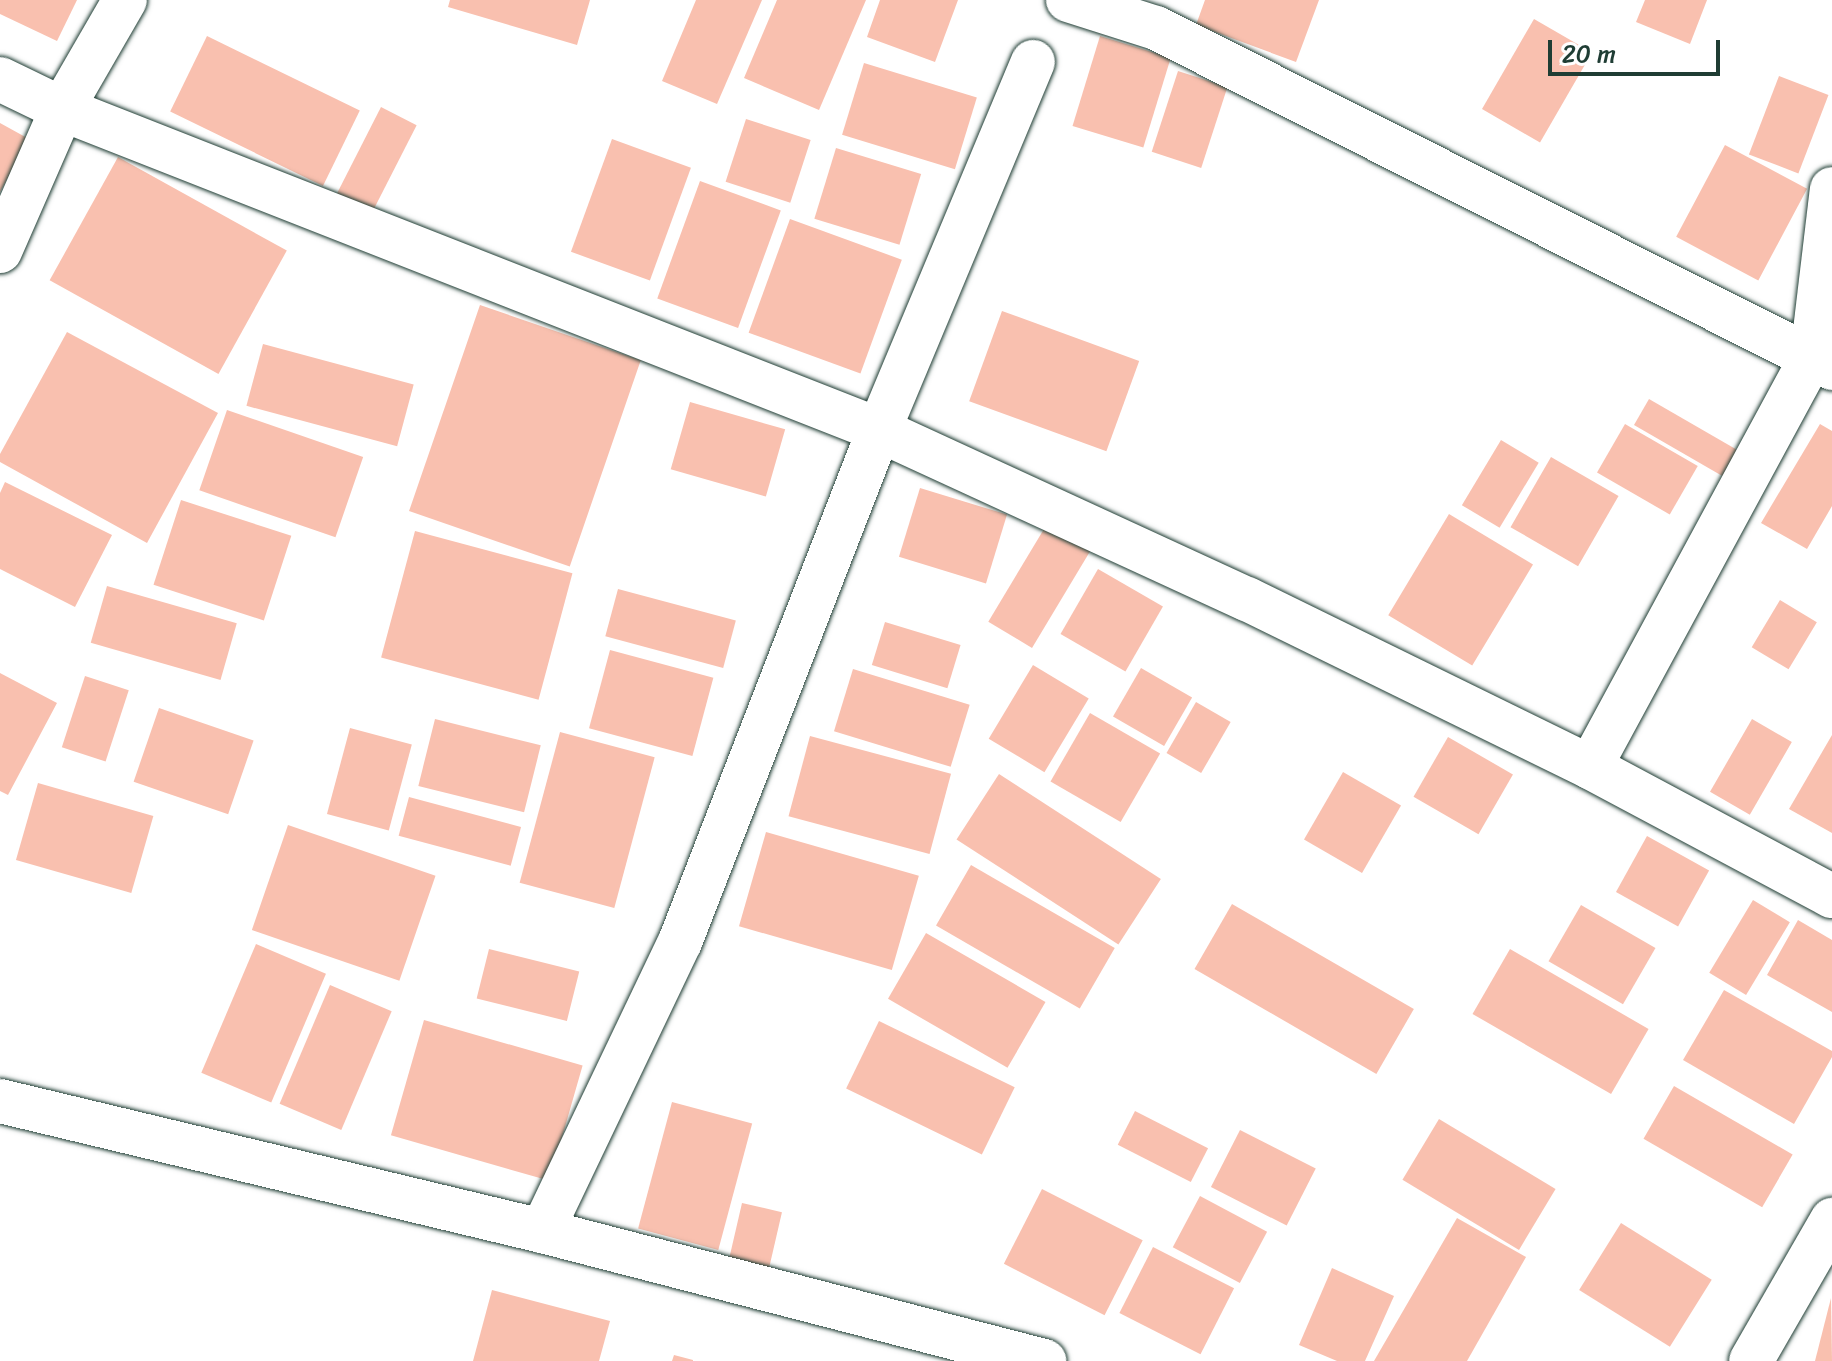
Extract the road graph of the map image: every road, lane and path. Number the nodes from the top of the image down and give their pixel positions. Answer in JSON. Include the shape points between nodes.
{"nodes":[{"id":1,"x":125,"y":0,"type":"edge"},
{"id":2,"x":1068,"y":0,"type":"edge"},
{"id":3,"x":1033,"y":62,"type":"dead end"},
{"id":4,"x":0,"y":79,"type":"edge"},
{"id":5,"x":62,"y":109,"type":"junction"},
{"id":6,"x":1832,"y":189,"type":"edge"},
{"id":7,"x":0,"y":251,"type":"edge"},
{"id":8,"x":1822,"y":362,"type":"edge"},
{"id":9,"x":879,"y":430,"type":"junction"},
{"id":10,"x":1590,"y":767,"type":"junction"},
{"id":11,"x":1832,"y":896,"type":"edge"},
{"id":12,"x":0,"y":1101,"type":"edge"},
{"id":13,"x":542,"y":1231,"type":"junction"},
{"id":14,"x":1829,"y":1231,"type":"edge"},
{"id":15,"x":1044,"y":1361,"type":"edge"},
{"id":16,"x":1751,"y":1361,"type":"edge"}],
"edges":[{"from":1,"to":5,"type":"street"},
{"from":2,"to":8,"type":"street","via":[[1156,28]]},
{"from":3,"to":9,"type":"street"},
{"from":4,"to":5,"type":"street"},
{"from":5,"to":7,"type":"street"},
{"from":5,"to":9,"type":"street"},
{"from":6,"to":8,"type":"street"},
{"from":8,"to":10,"type":"street"},
{"from":9,"to":10,"type":"street","via":[[1247,599]]},
{"from":9,"to":13,"type":"street","via":[[680,942]]},
{"from":10,"to":11,"type":"street"},
{"from":12,"to":13,"type":"street"},
{"from":13,"to":15,"type":"street"},
{"from":14,"to":16,"type":"street"}]}
